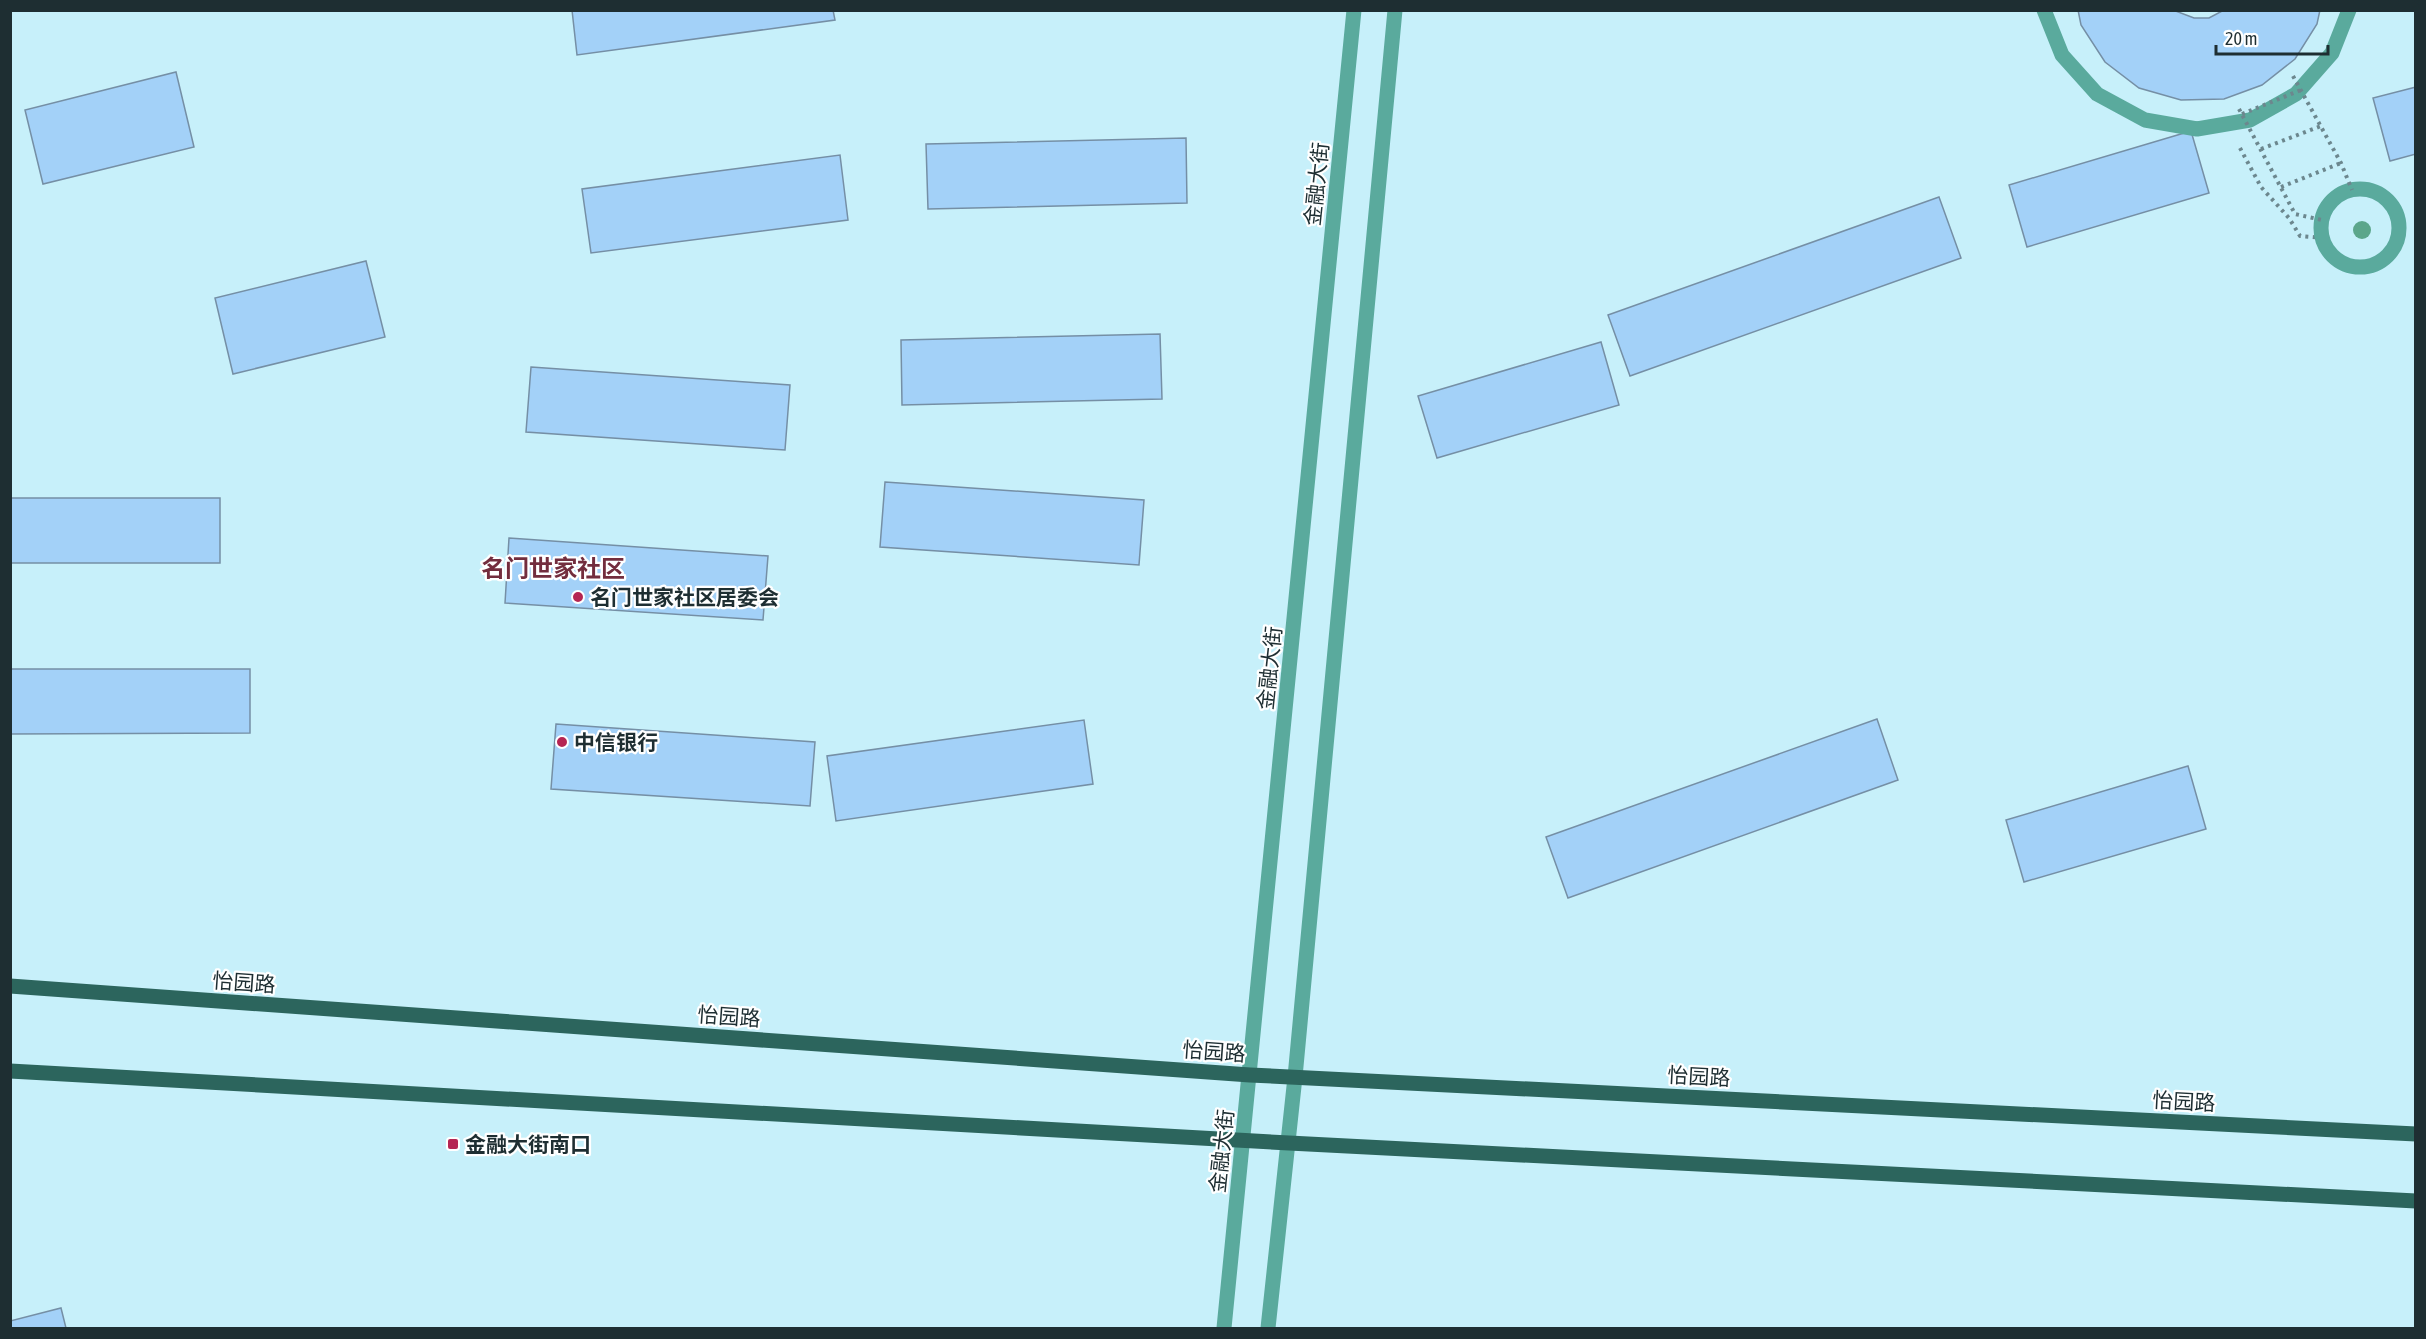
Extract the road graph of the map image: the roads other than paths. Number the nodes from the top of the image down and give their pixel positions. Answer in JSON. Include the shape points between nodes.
{"nodes":[{"id":1,"x":1354,"y":10,"type":"edge"},
{"id":2,"x":1395,"y":10,"type":"edge"},
{"id":3,"x":2044,"y":10,"type":"edge"},
{"id":4,"x":2349,"y":10,"type":"edge"},
{"id":5,"x":2323,"y":238,"type":"joint"},
{"id":6,"x":10,"y":986,"type":"edge"},
{"id":7,"x":10,"y":1071,"type":"edge"},
{"id":8,"x":1250,"y":1075,"type":"junction"},
{"id":9,"x":1295,"y":1077,"type":"junction"},
{"id":10,"x":2415,"y":1134,"type":"edge"},
{"id":11,"x":1243,"y":1140,"type":"junction"},
{"id":12,"x":1289,"y":1143,"type":"junction"},
{"id":13,"x":2415,"y":1201,"type":"edge"},
{"id":14,"x":1224,"y":1329,"type":"edge"},
{"id":15,"x":1268,"y":1329,"type":"edge"}],
"edges":[{"from":1,"to":8,"type":"street","name":"金融大街"},
{"from":2,"to":9,"type":"street"},
{"from":3,"to":4,"type":"street","via":[[2062,55],[2097,94],[2145,120],[2197,129],[2227,117],[2250,120],[2296,94],[2332,53]]},
{"from":5,"to":5,"type":"street","via":[[2341,262],[2366,267],[2389,255],[2400,231],[2399,218],[2384,196],[2372,190],[2352,190],[2334,198],[2326,208]]},
{"from":6,"to":8,"type":"main road","name":"怡园路"},
{"from":7,"to":11,"type":"main road"},
{"from":8,"to":9,"type":"main road","name":"怡园路"},
{"from":8,"to":11,"type":"street","name":"金融大街"},
{"from":9,"to":10,"type":"main road","name":"怡园路"},
{"from":9,"to":12,"type":"street"},
{"from":11,"to":12,"type":"main road"},
{"from":11,"to":14,"type":"street","name":"金融大街"},
{"from":12,"to":13,"type":"main road"},
{"from":12,"to":15,"type":"street"}]}
